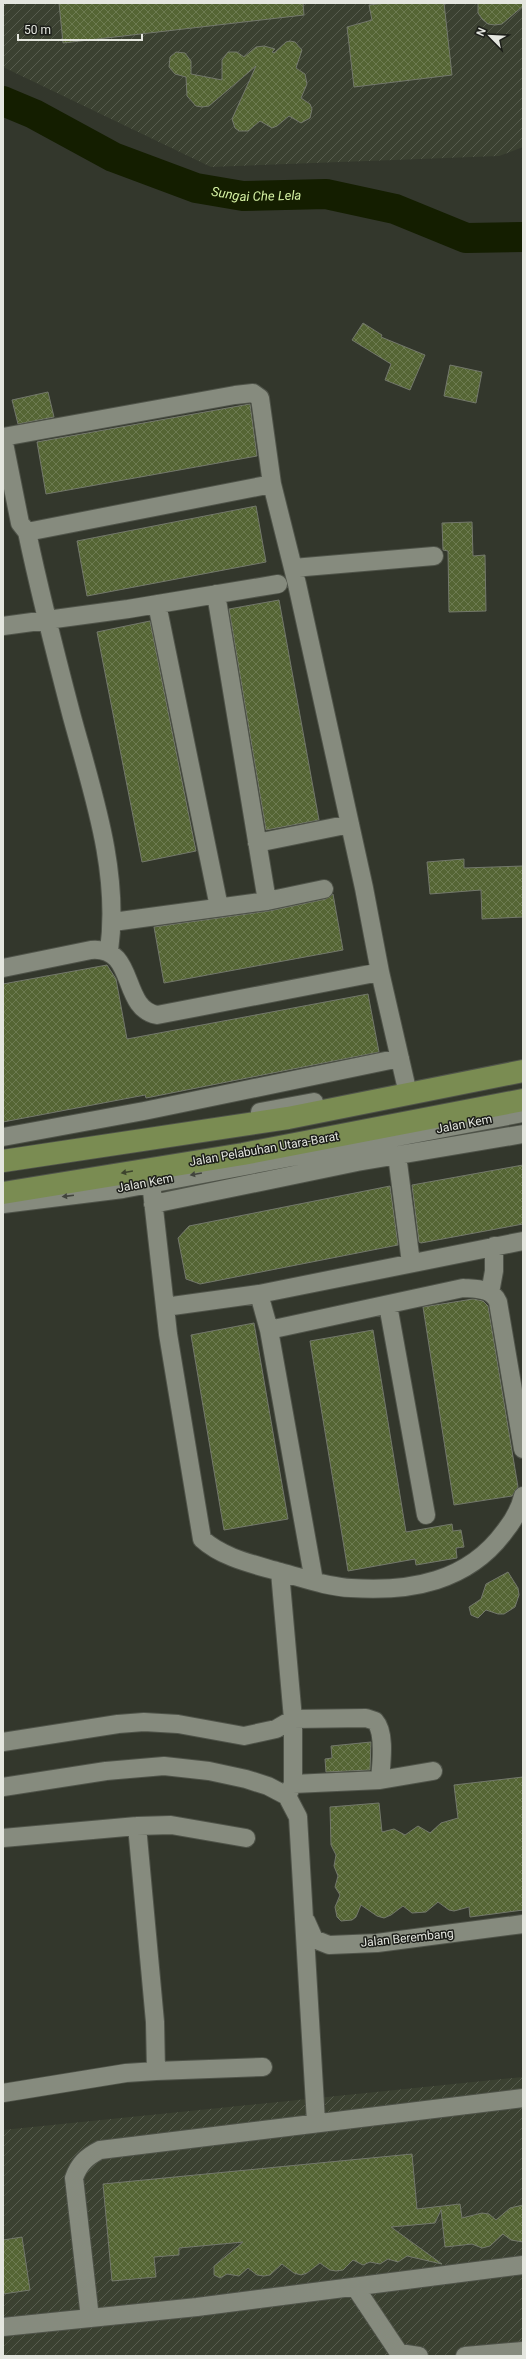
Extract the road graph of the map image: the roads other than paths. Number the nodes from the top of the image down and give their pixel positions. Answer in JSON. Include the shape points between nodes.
{"nodes":[{"id":1,"x":3,"y":438,"type":"edge"},
{"id":2,"x":272,"y":484,"type":"junction"},
{"id":3,"x":27,"y":532,"type":"junction"},
{"id":4,"x":434,"y":556,"type":"dead end"},
{"id":5,"x":293,"y":568,"type":"junction"},
{"id":6,"x":278,"y":584,"type":"dead end"},
{"id":7,"x":216,"y":594,"type":"junction"},
{"id":8,"x":157,"y":604,"type":"junction"},
{"id":9,"x":46,"y":620,"type":"junction"},
{"id":10,"x":3,"y":626,"type":"edge"},
{"id":11,"x":350,"y":824,"type":"junction"},
{"id":12,"x":257,"y":843,"type":"junction"},
{"id":13,"x":324,"y":889,"type":"dead end"},
{"id":14,"x":267,"y":901,"type":"junction"},
{"id":15,"x":219,"y":907,"type":"junction"},
{"id":16,"x":113,"y":922,"type":"junction"},
{"id":17,"x":109,"y":951,"type":"junction"},
{"id":18,"x":3,"y":968,"type":"edge"},
{"id":19,"x":380,"y":972,"type":"junction"},
{"id":20,"x":400,"y":1058,"type":"junction"},
{"id":21,"x":523,"y":1063,"type":"edge"},
{"id":22,"x":523,"y":1071,"type":"edge"},
{"id":23,"x":406,"y":1085,"type":"junction"},
{"id":24,"x":523,"y":1100,"type":"edge"},
{"id":25,"x":523,"y":1113,"type":"edge"},
{"id":26,"x":523,"y":1134,"type":"edge"},
{"id":27,"x":3,"y":1137,"type":"edge"},
{"id":28,"x":3,"y":1155,"type":"edge"},
{"id":29,"x":397,"y":1155,"type":"junction"},
{"id":30,"x":3,"y":1161,"type":"edge"},
{"id":31,"x":151,"y":1182,"type":"junction"},
{"id":32,"x":3,"y":1193,"type":"edge"},
{"id":33,"x":3,"y":1204,"type":"edge"},
{"id":34,"x":153,"y":1204,"type":"junction"},
{"id":35,"x":523,"y":1241,"type":"edge"},
{"id":36,"x":494,"y":1246,"type":"junction"},
{"id":37,"x":411,"y":1263,"type":"junction"},
{"id":38,"x":490,"y":1293,"type":"junction"},
{"id":39,"x":259,"y":1294,"type":"junction"},
{"id":40,"x":388,"y":1305,"type":"junction"},
{"id":41,"x":165,"y":1307,"type":"junction"},
{"id":42,"x":269,"y":1330,"type":"junction"},
{"id":43,"x":519,"y":1403,"type":"edge"},
{"id":44,"x":523,"y":1449,"type":"edge"},
{"id":45,"x":523,"y":1496,"type":"edge"},
{"id":46,"x":426,"y":1515,"type":"dead end"},
{"id":47,"x":280,"y":1572,"type":"junction"},
{"id":48,"x":314,"y":1581,"type":"junction"},
{"id":49,"x":293,"y":1719,"type":"junction"},
{"id":50,"x":3,"y":1742,"type":"edge"},
{"id":51,"x":433,"y":1771,"type":"dead end"},
{"id":52,"x":380,"y":1780,"type":"junction"},
{"id":53,"x":3,"y":1787,"type":"edge"},
{"id":54,"x":290,"y":1790,"type":"junction"},
{"id":55,"x":137,"y":1826,"type":"junction"},
{"id":56,"x":3,"y":1838,"type":"edge"},
{"id":57,"x":246,"y":1838,"type":"dead end"},
{"id":58,"x":305,"y":1919,"type":"junction"},
{"id":59,"x":523,"y":1924,"type":"edge"},
{"id":60,"x":263,"y":2067,"type":"dead end"},
{"id":61,"x":156,"y":2071,"type":"junction"},
{"id":62,"x":3,"y":2093,"type":"edge"},
{"id":63,"x":523,"y":2098,"type":"edge"},
{"id":64,"x":316,"y":2122,"type":"junction"},
{"id":65,"x":523,"y":2265,"type":"edge"},
{"id":66,"x":355,"y":2287,"type":"junction"},
{"id":67,"x":90,"y":2318,"type":"junction"},
{"id":68,"x":3,"y":2327,"type":"edge"},
{"id":69,"x":523,"y":2351,"type":"edge"},
{"id":70,"x":419,"y":2356,"type":"edge"},
{"id":71,"x":465,"y":2356,"type":"edge"}],
"edges":[{"from":1,"to":2,"type":"street","via":[[253,393],[260,398]]},
{"from":1,"to":3,"type":"street","via":[[20,523]]},
{"from":2,"to":3,"type":"street"},
{"from":2,"to":5,"type":"street"},
{"from":3,"to":9,"type":"street"},
{"from":4,"to":5,"type":"street"},
{"from":5,"to":11,"type":"street"},
{"from":6,"to":7,"type":"street"},
{"from":7,"to":8,"type":"street"},
{"from":7,"to":12,"type":"street"},
{"from":8,"to":9,"type":"street"},
{"from":8,"to":15,"type":"street"},
{"from":9,"to":10,"type":"street"},
{"from":9,"to":16,"type":"street","via":[[105,839]]},
{"from":11,"to":12,"type":"street"},
{"from":11,"to":19,"type":"street"},
{"from":12,"to":14,"type":"street"},
{"from":13,"to":14,"type":"street"},
{"from":14,"to":15,"type":"street"},
{"from":15,"to":16,"type":"street"},
{"from":16,"to":17,"type":"street"},
{"from":17,"to":18,"type":"street","via":[[91,950]]},
{"from":17,"to":19,"type":"street","via":[[122,965],[143,1009],[157,1015]]},
{"from":19,"to":20,"type":"street"},
{"from":20,"to":23,"type":"street"},
{"from":20,"to":27,"type":"street","via":[[144,1111]]},
{"from":21,"to":23,"type":"street"},
{"from":22,"to":30,"type":"main road","via":[[288,1118]]},
{"from":23,"to":28,"type":"street","via":[[135,1135]]},
{"from":24,"to":32,"type":"main road","name":"Jalan Pelabuhan Utara-Barat","one_way":true,"via":[[243,1154]]},
{"from":25,"to":31,"type":"street","name":"Jalan Kem","one_way":true},
{"from":26,"to":29,"type":"street"},
{"from":29,"to":34,"type":"street"},
{"from":29,"to":37,"type":"street"},
{"from":31,"to":33,"type":"street","name":"Jalan Kem","one_way":true,"via":[[123,1189]]},
{"from":31,"to":34,"type":"street"},
{"from":34,"to":41,"type":"street"},
{"from":35,"to":36,"type":"street"},
{"from":36,"to":37,"type":"street"},
{"from":36,"to":38,"type":"street","via":[[494,1271]]},
{"from":37,"to":39,"type":"street"},
{"from":38,"to":40,"type":"street","via":[[463,1288]]},
{"from":38,"to":43,"type":"street","via":[[496,1296],[498,1302]]},
{"from":39,"to":41,"type":"street"},
{"from":39,"to":42,"type":"street"},
{"from":40,"to":42,"type":"street"},
{"from":40,"to":46,"type":"street"},
{"from":41,"to":47,"type":"street","via":[[202,1539],[228,1555]]},
{"from":42,"to":48,"type":"street"},
{"from":43,"to":44,"type":"street"},
{"from":45,"to":48,"type":"street","via":[[513,1519],[492,1548],[465,1569],[427,1583],[401,1588],[350,1588]]},
{"from":47,"to":48,"type":"street"},
{"from":47,"to":49,"type":"street"},
{"from":49,"to":50,"type":"street","via":[[276,1729],[244,1736],[178,1724],[144,1722]]},
{"from":49,"to":52,"type":"street","via":[[366,1718],[375,1721],[380,1730],[382,1753]]},
{"from":49,"to":54,"type":"street"},
{"from":51,"to":52,"type":"street"},
{"from":52,"to":54,"type":"street"},
{"from":53,"to":54,"type":"street","via":[[106,1771],[164,1766],[209,1771]]},
{"from":54,"to":58,"type":"street","via":[[298,1817]]},
{"from":55,"to":56,"type":"street"},
{"from":55,"to":57,"type":"street","via":[[171,1825]]},
{"from":55,"to":61,"type":"street","via":[[155,2022]]},
{"from":58,"to":59,"type":"street","name":"Jalan Berembang","via":[[314,1939],[329,1945],[377,1943]]},
{"from":58,"to":64,"type":"street"},
{"from":60,"to":61,"type":"street"},
{"from":61,"to":62,"type":"street","via":[[126,2073]]},
{"from":63,"to":64,"type":"street"},
{"from":64,"to":67,"type":"street","via":[[100,2150],[88,2156],[79,2165],[74,2178]]},
{"from":65,"to":66,"type":"street"},
{"from":66,"to":67,"type":"street"},
{"from":66,"to":70,"type":"street","via":[[400,2352]]},
{"from":67,"to":68,"type":"street"},
{"from":69,"to":71,"type":"street"}]}
